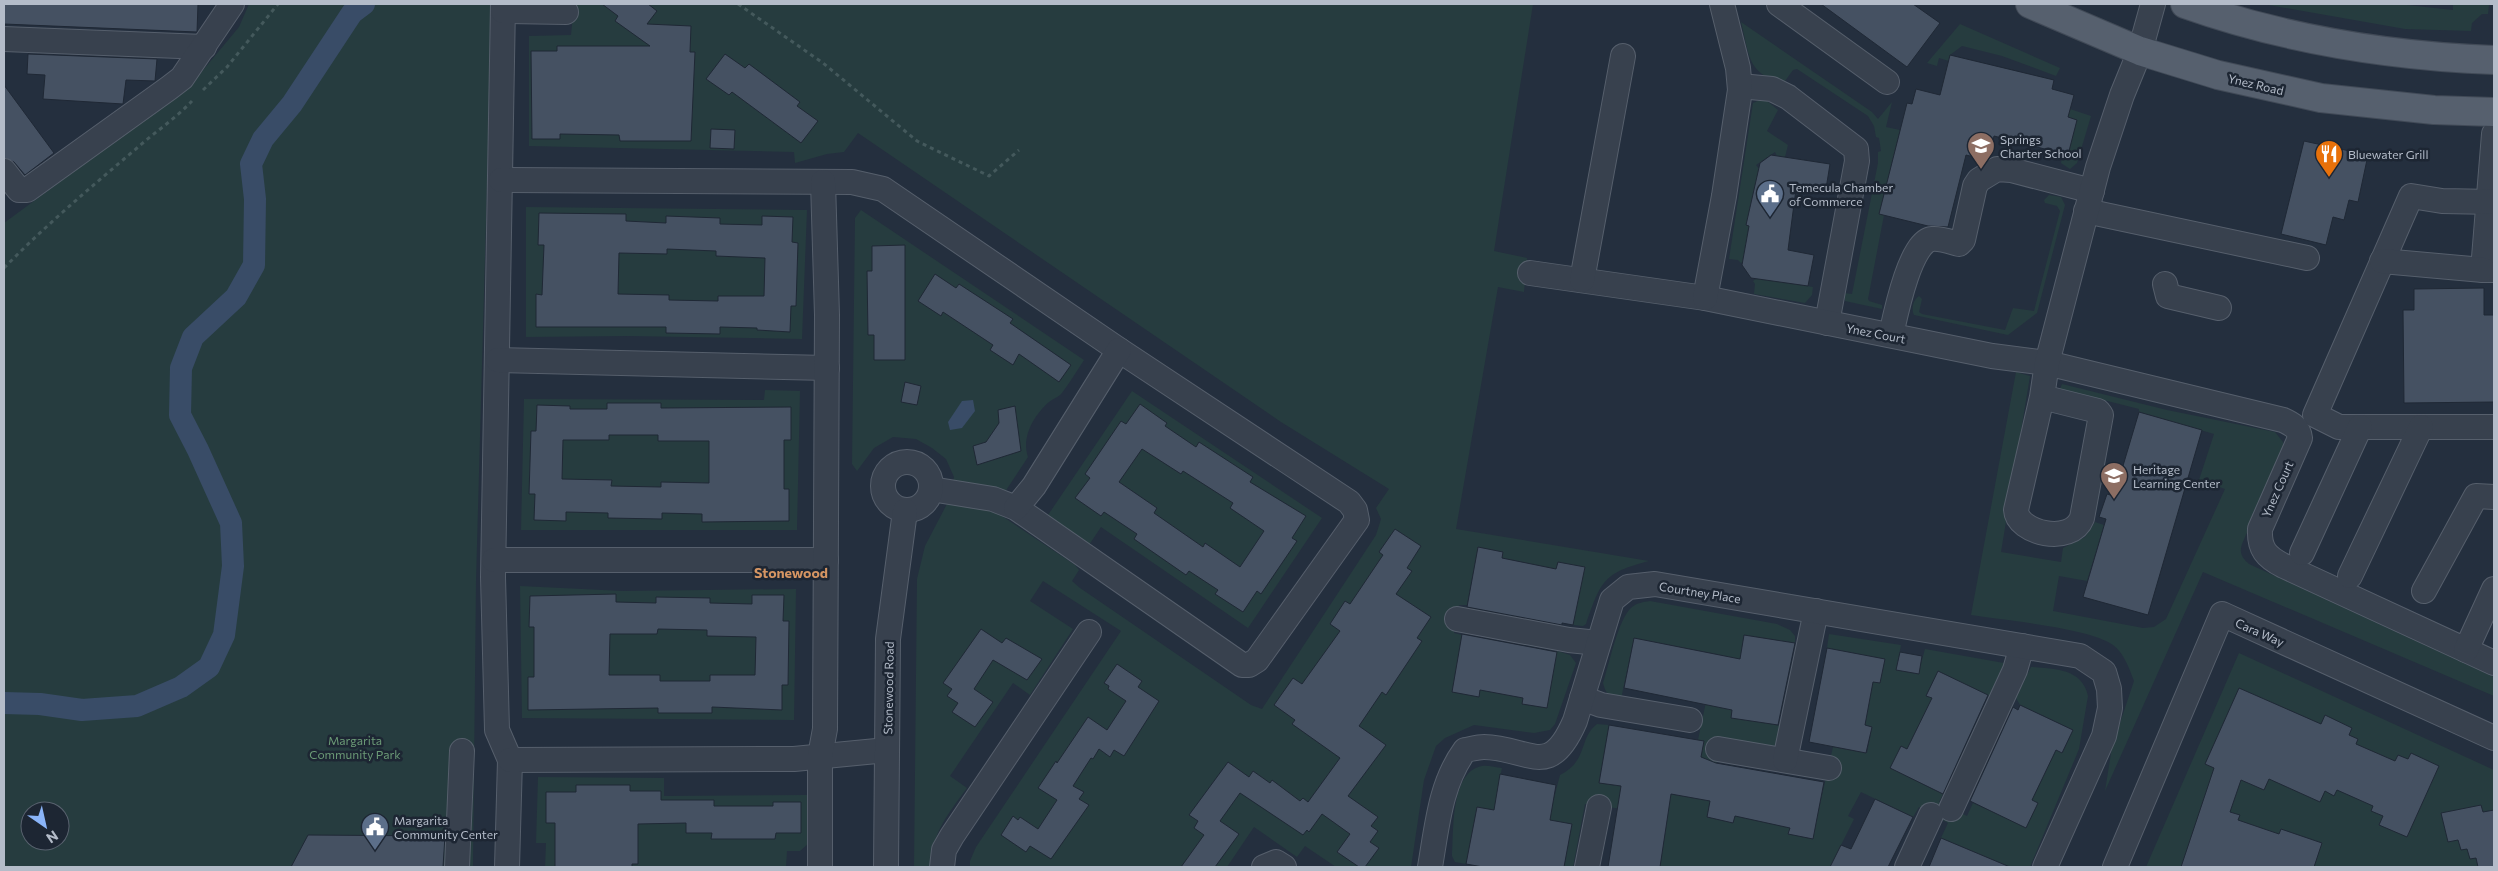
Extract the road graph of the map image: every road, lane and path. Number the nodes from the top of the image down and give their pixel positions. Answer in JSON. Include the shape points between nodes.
{"nodes":[{"id":1,"x":232,"y":4,"type":"edge"},
{"id":2,"x":278,"y":4,"type":"edge"},
{"id":3,"x":738,"y":4,"type":"edge"},
{"id":4,"x":1722,"y":4,"type":"edge"},
{"id":5,"x":1779,"y":4,"type":"edge"},
{"id":6,"x":2030,"y":4,"type":"edge"},
{"id":7,"x":2153,"y":4,"type":"edge"},
{"id":8,"x":2185,"y":4,"type":"edge"},
{"id":9,"x":503,"y":7,"type":"edge"},
{"id":10,"x":566,"y":12,"type":"dead end"},
{"id":11,"x":4,"y":39,"type":"edge"},
{"id":12,"x":204,"y":47,"type":"junction"},
{"id":13,"x":2140,"y":52,"type":"junction"},
{"id":14,"x":1623,"y":56,"type":"dead end"},
{"id":15,"x":2494,"y":60,"type":"edge"},
{"id":16,"x":1887,"y":82,"type":"dead end"},
{"id":17,"x":1740,"y":86,"type":"junction"},
{"id":18,"x":2494,"y":112,"type":"edge"},
{"id":19,"x":2494,"y":134,"type":"edge"},
{"id":20,"x":1019,"y":150,"type":"dead end"},
{"id":21,"x":4,"y":171,"type":"edge"},
{"id":22,"x":501,"y":180,"type":"junction"},
{"id":23,"x":823,"y":182,"type":"junction"},
{"id":24,"x":2089,"y":201,"type":"junction"},
{"id":25,"x":2491,"y":202,"type":"edge"},
{"id":26,"x":2307,"y":258,"type":"dead end"},
{"id":27,"x":2382,"y":262,"type":"junction"},
{"id":28,"x":4,"y":268,"type":"edge"},
{"id":29,"x":2488,"y":270,"type":"edge"},
{"id":30,"x":1530,"y":273,"type":"dead end"},
{"id":31,"x":1582,"y":280,"type":"junction"},
{"id":32,"x":2164,"y":284,"type":"dead end"},
{"id":33,"x":1705,"y":298,"type":"junction"},
{"id":34,"x":2219,"y":308,"type":"dead end"},
{"id":35,"x":1827,"y":323,"type":"junction"},
{"id":36,"x":1890,"y":335,"type":"junction"},
{"id":37,"x":1119,"y":350,"type":"junction"},
{"id":38,"x":498,"y":360,"type":"junction"},
{"id":39,"x":2047,"y":363,"type":"junction"},
{"id":40,"x":827,"y":368,"type":"junction"},
{"id":41,"x":2042,"y":397,"type":"junction"},
{"id":42,"x":2360,"y":427,"type":"junction"},
{"id":43,"x":2421,"y":427,"type":"junction"},
{"id":44,"x":2494,"y":427,"type":"edge"},
{"id":45,"x":931,"y":489,"type":"junction"},
{"id":46,"x":2494,"y":496,"type":"edge"},
{"id":47,"x":1016,"y":508,"type":"junction"},
{"id":48,"x":905,"y":510,"type":"junction"},
{"id":49,"x":2302,"y":552,"type":"dead end"},
{"id":50,"x":494,"y":560,"type":"junction"},
{"id":51,"x":826,"y":560,"type":"junction"},
{"id":52,"x":2350,"y":576,"type":"dead end"},
{"id":53,"x":2494,"y":588,"type":"edge"},
{"id":54,"x":2424,"y":591,"type":"dead end"},
{"id":55,"x":1816,"y":611,"type":"junction"},
{"id":56,"x":1457,"y":620,"type":"dead end"},
{"id":57,"x":1088,"y":632,"type":"dead end"},
{"id":58,"x":1598,"y":643,"type":"junction"},
{"id":59,"x":2022,"y":646,"type":"junction"},
{"id":60,"x":2466,"y":650,"type":"junction"},
{"id":61,"x":2494,"y":663,"type":"edge"},
{"id":62,"x":1582,"y":698,"type":"junction"},
{"id":63,"x":1690,"y":720,"type":"dead end"},
{"id":64,"x":2494,"y":738,"type":"edge"},
{"id":65,"x":1718,"y":749,"type":"dead end"},
{"id":66,"x":886,"y":750,"type":"junction"},
{"id":67,"x":462,"y":751,"type":"dead end"},
{"id":68,"x":820,"y":756,"type":"junction"},
{"id":69,"x":510,"y":760,"type":"junction"},
{"id":70,"x":1785,"y":760,"type":"junction"},
{"id":71,"x":1829,"y":768,"type":"dead end"},
{"id":72,"x":1599,"y":807,"type":"dead end"},
{"id":73,"x":457,"y":867,"type":"edge"},
{"id":74,"x":508,"y":867,"type":"edge"},
{"id":75,"x":820,"y":867,"type":"edge"},
{"id":76,"x":886,"y":867,"type":"edge"},
{"id":77,"x":942,"y":867,"type":"edge"},
{"id":78,"x":1264,"y":867,"type":"edge"},
{"id":79,"x":1284,"y":867,"type":"edge"},
{"id":80,"x":1430,"y":867,"type":"edge"},
{"id":81,"x":1586,"y":867,"type":"edge"},
{"id":82,"x":1907,"y":867,"type":"edge"},
{"id":83,"x":2045,"y":867,"type":"edge"},
{"id":84,"x":2115,"y":867,"type":"edge"}],
"edges":[{"from":1,"to":12,"type":"street"},
{"from":2,"to":28,"type":"path","via":[[227,67],[174,119],[54,217]]},
{"from":3,"to":20,"type":"path","via":[[823,63],[917,141],[989,176]]},
{"from":4,"to":17,"type":"street"},
{"from":5,"to":16,"type":"street"},
{"from":6,"to":13,"type":"main road","name":"Ynez Road"},
{"from":7,"to":13,"type":"street"},
{"from":8,"to":15,"type":"main road","via":[[2272,30],[2352,46],[2401,54]]},
{"from":9,"to":10,"type":"street"},
{"from":9,"to":22,"type":"street"},
{"from":11,"to":12,"type":"street"},
{"from":12,"to":21,"type":"street","via":[[182,78],[27,190],[20,190]]},
{"from":13,"to":18,"type":"main road","name":"Ynez Road","via":[[2218,75],[2321,98],[2434,110]]},
{"from":13,"to":24,"type":"street","via":[[2122,95]]},
{"from":14,"to":31,"type":"street"},
{"from":17,"to":33,"type":"street"},
{"from":17,"to":35,"type":"street","via":[[1772,89],[1788,97],[1856,149],[1857,161]]},
{"from":19,"to":25,"type":"street"},
{"from":22,"to":23,"type":"street"},
{"from":22,"to":38,"type":"street"},
{"from":23,"to":37,"type":"street","via":[[852,182],[883,189]]},
{"from":23,"to":40,"type":"street"},
{"from":24,"to":26,"type":"street"},
{"from":24,"to":36,"type":"street","via":[[2011,170],[1997,169],[1988,174],[1975,186],[1963,240],[1959,244],[1932,239],[1913,259]]},
{"from":24,"to":39,"type":"street"},
{"from":25,"to":27,"type":"street","via":[[2442,201],[2411,196]]},
{"from":25,"to":29,"type":"street"},
{"from":27,"to":29,"type":"street"},
{"from":27,"to":42,"type":"street","via":[[2315,415],[2339,427]]},
{"from":30,"to":31,"type":"street","name":"Ynez Court"},
{"from":31,"to":33,"type":"street","name":"Ynez Court"},
{"from":32,"to":34,"type":"street","via":[[2168,296]]},
{"from":33,"to":35,"type":"street","name":"Ynez Court"},
{"from":35,"to":36,"type":"street","name":"Ynez Court"},
{"from":36,"to":39,"type":"street","name":"Ynez Court","via":[[1992,356]]},
{"from":37,"to":47,"type":"street","via":[[1034,486]]},
{"from":37,"to":47,"type":"street","via":[[1349,502],[1356,510],[1357,520],[1257,660],[1242,665]]},
{"from":38,"to":40,"type":"street"},
{"from":38,"to":50,"type":"street"},
{"from":39,"to":41,"type":"street"},
{"from":39,"to":60,"type":"street","name":"Ynez Court","via":[[2254,411],[2293,425],[2300,438],[2260,529],[2259,543],[2264,552],[2271,560]]},
{"from":40,"to":51,"type":"street"},
{"from":41,"to":41,"type":"street","via":[[2098,411],[2101,415],[2082,518],[2075,529],[2061,534],[2034,531],[2017,515]]},
{"from":42,"to":43,"type":"street"},
{"from":42,"to":49,"type":"street"},
{"from":43,"to":44,"type":"street"},
{"from":43,"to":52,"type":"street"},
{"from":45,"to":47,"type":"street","via":[[993,499]]},
{"from":45,"to":48,"type":"street","via":[[921,506]]},
{"from":45,"to":48,"type":"street","via":[[931,479],[922,466],[908,462],[894,466],[887,472],[882,488],[890,503]]},
{"from":46,"to":54,"type":"street","via":[[2476,496]]},
{"from":48,"to":66,"type":"street","name":"Stonewood Road","via":[[888,640]]},
{"from":50,"to":51,"type":"street"},
{"from":50,"to":69,"type":"street","via":[[497,730]]},
{"from":51,"to":68,"type":"street","via":[[825,730]]},
{"from":53,"to":60,"type":"street"},
{"from":55,"to":58,"type":"street","name":"Courtney Place","via":[[1654,584],[1628,587],[1612,600]]},
{"from":55,"to":59,"type":"street","name":"Courtney Place"},
{"from":55,"to":70,"type":"street"},
{"from":56,"to":58,"type":"street"},
{"from":57,"to":77,"type":"street","via":[[952,836],[944,850]]},
{"from":58,"to":62,"type":"street","name":"Courtney Place"},
{"from":59,"to":82,"type":"street","via":[[2015,670],[1941,812]]},
{"from":59,"to":83,"type":"street","name":"Courtney Place","via":[[2080,656],[2104,672],[2110,708],[2104,736]]},
{"from":60,"to":61,"type":"street","name":"Ynez Court"},
{"from":62,"to":63,"type":"street","via":[[1601,705]]},
{"from":62,"to":80,"type":"street","name":"Courtney Place","via":[[1567,740],[1557,751],[1540,758],[1484,747],[1465,750],[1455,764],[1442,800]]},
{"from":64,"to":84,"type":"street","name":"Cara Way","via":[[2222,614]]},
{"from":65,"to":70,"type":"street"},
{"from":66,"to":68,"type":"street"},
{"from":66,"to":76,"type":"street","name":"Stonewood Road"},
{"from":67,"to":73,"type":"street"},
{"from":68,"to":69,"type":"street"},
{"from":68,"to":75,"type":"street"},
{"from":69,"to":74,"type":"street"},
{"from":70,"to":71,"type":"street"},
{"from":72,"to":81,"type":"street"},
{"from":78,"to":79,"type":"street","via":[[1276,862]]}]}
